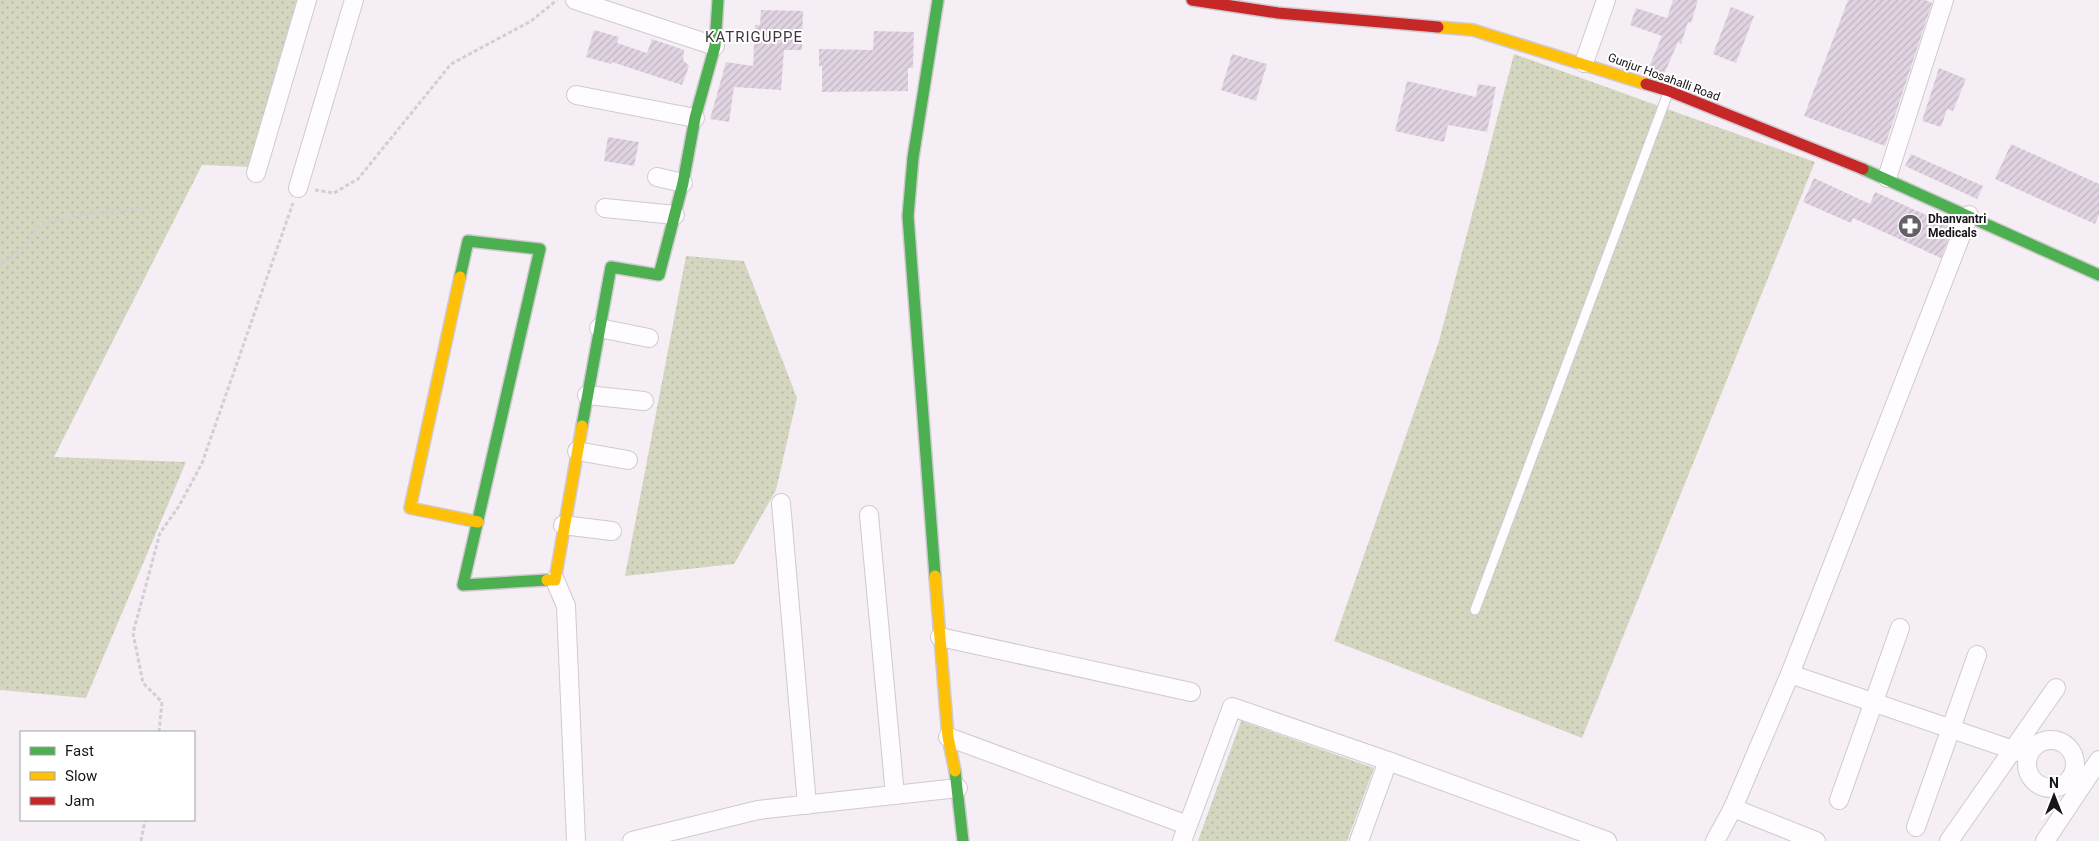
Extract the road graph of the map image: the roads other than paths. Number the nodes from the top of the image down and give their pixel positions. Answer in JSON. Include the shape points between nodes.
{"nodes":[{"id":1,"x":307,"y":0,"type":"edge"},
{"id":2,"x":354,"y":0,"type":"edge"},
{"id":3,"x":575,"y":0,"type":"edge"},
{"id":4,"x":718,"y":0,"type":"edge"},
{"id":5,"x":938,"y":0,"type":"edge"},
{"id":6,"x":1192,"y":0,"type":"edge"},
{"id":7,"x":1606,"y":0,"type":"edge"},
{"id":8,"x":1944,"y":0,"type":"edge"},
{"id":9,"x":715,"y":46,"type":"junction"},
{"id":10,"x":1584,"y":64,"type":"junction"},
{"id":11,"x":1669,"y":91,"type":"junction"},
{"id":12,"x":576,"y":95,"type":"dead end"},
{"id":13,"x":696,"y":118,"type":"junction"},
{"id":14,"x":256,"y":173,"type":"dead end"},
{"id":15,"x":657,"y":177,"type":"dead end"},
{"id":16,"x":1887,"y":178,"type":"junction"},
{"id":17,"x":683,"y":182,"type":"junction"},
{"id":18,"x":298,"y":188,"type":"road end"},
{"id":19,"x":604,"y":208,"type":"dead end"},
{"id":20,"x":675,"y":215,"type":"junction"},
{"id":21,"x":1968,"y":215,"type":"junction"},
{"id":22,"x":2099,"y":275,"type":"edge"},
{"id":23,"x":599,"y":328,"type":"junction"},
{"id":24,"x":649,"y":338,"type":"dead end"},
{"id":25,"x":588,"y":395,"type":"junction"},
{"id":26,"x":644,"y":401,"type":"dead end"},
{"id":27,"x":577,"y":451,"type":"junction"},
{"id":28,"x":628,"y":460,"type":"dead end"},
{"id":29,"x":782,"y":503,"type":"dead end"},
{"id":30,"x":869,"y":515,"type":"dead end"},
{"id":31,"x":478,"y":522,"type":"junction"},
{"id":32,"x":563,"y":525,"type":"junction"},
{"id":33,"x":612,"y":531,"type":"dead end"},
{"id":34,"x":555,"y":580,"type":"junction"},
{"id":35,"x":1475,"y":610,"type":"dead end"},
{"id":36,"x":1900,"y":628,"type":"dead end"},
{"id":37,"x":940,"y":637,"type":"junction"},
{"id":38,"x":1977,"y":655,"type":"dead end"},
{"id":39,"x":1790,"y":674,"type":"junction"},
{"id":40,"x":2056,"y":688,"type":"dead end"},
{"id":41,"x":1191,"y":692,"type":"dead end"},
{"id":42,"x":1874,"y":702,"type":"junction"},
{"id":43,"x":1951,"y":728,"type":"junction"},
{"id":44,"x":948,"y":738,"type":"junction"},
{"id":45,"x":2020,"y":752,"type":"junction"},
{"id":46,"x":2099,"y":760,"type":"edge"},
{"id":47,"x":1388,"y":761,"type":"junction"},
{"id":48,"x":2085,"y":782,"type":"edge"},
{"id":49,"x":958,"y":788,"type":"junction"},
{"id":50,"x":895,"y":795,"type":"junction"},
{"id":51,"x":1839,"y":800,"type":"dead end"},
{"id":52,"x":807,"y":805,"type":"junction"},
{"id":53,"x":1733,"y":808,"type":"junction"},
{"id":54,"x":1916,"y":827,"type":"dead end"},
{"id":55,"x":1185,"y":833,"type":"edge"},
{"id":56,"x":576,"y":841,"type":"edge"},
{"id":57,"x":632,"y":841,"type":"edge"},
{"id":58,"x":963,"y":841,"type":"edge"},
{"id":59,"x":1359,"y":841,"type":"edge"},
{"id":60,"x":1607,"y":841,"type":"edge"},
{"id":61,"x":1715,"y":841,"type":"edge"},
{"id":62,"x":1816,"y":841,"type":"edge"},
{"id":63,"x":1949,"y":841,"type":"edge"},
{"id":64,"x":2046,"y":841,"type":"edge"}],
"edges":[{"from":1,"to":14,"type":"street"},
{"from":2,"to":18,"type":"street"},
{"from":3,"to":9,"type":"street"},
{"from":4,"to":9,"type":"street"},
{"from":5,"to":37,"type":"street","via":[[913,158],[908,216]]},
{"from":6,"to":10,"type":"street","name":"Gunjur Hosahalli Road","via":[[1278,13],[1473,30]]},
{"from":7,"to":10,"type":"street"},
{"from":8,"to":16,"type":"street"},
{"from":9,"to":13,"type":"street"},
{"from":10,"to":11,"type":"street","name":"Gunjur Hosahalli Road"},
{"from":11,"to":16,"type":"street","name":"Gunjur Hosahalli Road"},
{"from":11,"to":35,"type":"lane"},
{"from":12,"to":13,"type":"street"},
{"from":13,"to":17,"type":"street"},
{"from":15,"to":17,"type":"street"},
{"from":16,"to":21,"type":"street","name":"Gunjur Hosahalli Road"},
{"from":17,"to":20,"type":"street"},
{"from":19,"to":20,"type":"street"},
{"from":20,"to":23,"type":"street","via":[[660,275],[611,267]]},
{"from":21,"to":22,"type":"street","name":"Gunjur Hosahalli Road"},
{"from":21,"to":39,"type":"street"},
{"from":23,"to":24,"type":"street"},
{"from":23,"to":25,"type":"street"},
{"from":25,"to":26,"type":"street"},
{"from":25,"to":27,"type":"street"},
{"from":27,"to":28,"type":"street"},
{"from":27,"to":32,"type":"street"},
{"from":29,"to":52,"type":"street"},
{"from":30,"to":50,"type":"street"},
{"from":31,"to":31,"type":"street","via":[[410,508],[468,241],[540,249]]},
{"from":31,"to":34,"type":"street","via":[[463,585]]},
{"from":32,"to":33,"type":"street"},
{"from":32,"to":34,"type":"street"},
{"from":34,"to":56,"type":"street","via":[[566,606]]},
{"from":36,"to":42,"type":"street"},
{"from":37,"to":41,"type":"street"},
{"from":37,"to":44,"type":"street"},
{"from":38,"to":43,"type":"street"},
{"from":39,"to":42,"type":"street"},
{"from":39,"to":53,"type":"street"},
{"from":40,"to":45,"type":"street"},
{"from":42,"to":43,"type":"street"},
{"from":42,"to":51,"type":"street"},
{"from":43,"to":45,"type":"street"},
{"from":43,"to":54,"type":"street"},
{"from":44,"to":49,"type":"street"},
{"from":44,"to":55,"type":"street"},
{"from":45,"to":48,"type":"street","via":[[2030,778],[2042,787],[2058,788]]},
{"from":45,"to":48,"type":"street","via":[[2047,740],[2063,743],[2070,748]]},
{"from":45,"to":63,"type":"street"},
{"from":46,"to":48,"type":"street"},
{"from":47,"to":55,"type":"street","via":[[1232,707]]},
{"from":47,"to":59,"type":"street"},
{"from":47,"to":60,"type":"street"},
{"from":48,"to":64,"type":"street"},
{"from":49,"to":50,"type":"street"},
{"from":49,"to":58,"type":"street"},
{"from":50,"to":52,"type":"street"},
{"from":52,"to":57,"type":"street","via":[[758,810]]},
{"from":53,"to":61,"type":"street"},
{"from":53,"to":62,"type":"street"}]}
